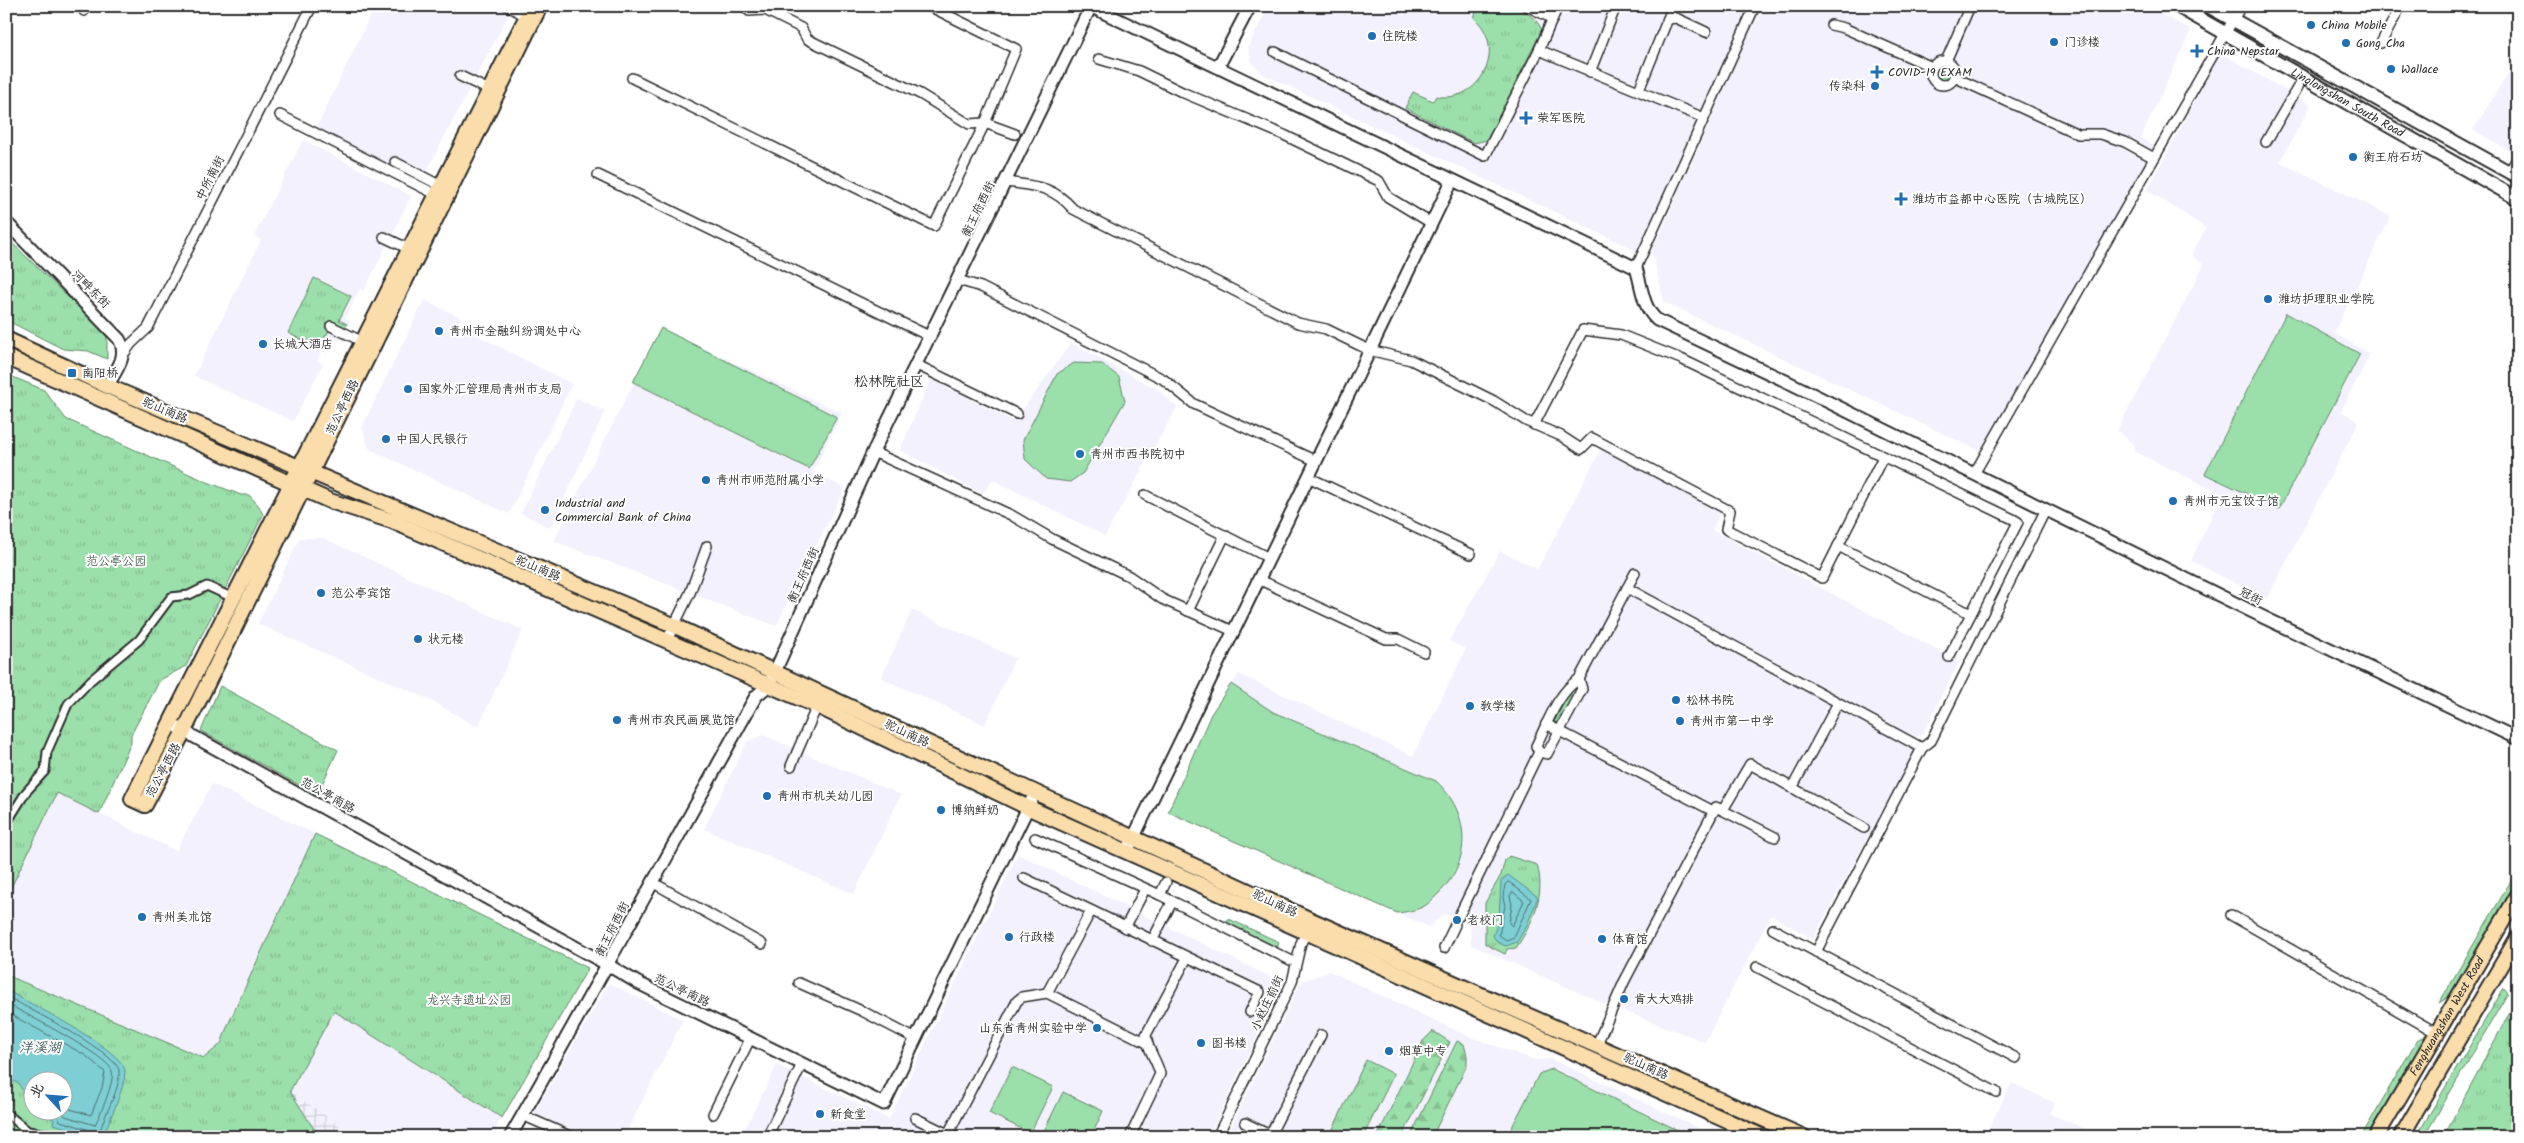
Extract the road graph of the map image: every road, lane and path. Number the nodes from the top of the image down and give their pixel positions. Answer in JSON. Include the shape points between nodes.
{"nodes":[{"id":1,"x":312,"y":6,"type":"edge"},
{"id":2,"x":508,"y":6,"type":"edge"},
{"id":3,"x":540,"y":6,"type":"edge"},
{"id":4,"x":745,"y":6,"type":"edge"},
{"id":5,"x":929,"y":6,"type":"edge"},
{"id":6,"x":1090,"y":6,"type":"edge"},
{"id":7,"x":1250,"y":6,"type":"edge"},
{"id":8,"x":1527,"y":6,"type":"edge"},
{"id":9,"x":1558,"y":6,"type":"edge"},
{"id":10,"x":1616,"y":6,"type":"edge"},
{"id":11,"x":1673,"y":6,"type":"edge"},
{"id":12,"x":1756,"y":6,"type":"edge"},
{"id":13,"x":1970,"y":6,"type":"edge"},
{"id":14,"x":2177,"y":6,"type":"edge"},
{"id":15,"x":2208,"y":6,"type":"edge"},
{"id":16,"x":2241,"y":6,"type":"edge"},
{"id":17,"x":2401,"y":6,"type":"edge"},
{"id":18,"x":529,"y":11,"type":"edge"},
{"id":19,"x":1668,"y":18,"type":"junction"},
{"id":20,"x":1553,"y":19,"type":"junction"},
{"id":21,"x":2233,"y":20,"type":"junction"},
{"id":22,"x":1831,"y":25,"type":"dead end"},
{"id":23,"x":1706,"y":32,"type":"dead end"},
{"id":24,"x":2225,"y":34,"type":"junction"},
{"id":25,"x":2381,"y":43,"type":"dead end"},
{"id":26,"x":1539,"y":50,"type":"junction"},
{"id":27,"x":1275,"y":52,"type":"dead end"},
{"id":28,"x":1098,"y":59,"type":"dead end"},
{"id":29,"x":1946,"y":61,"type":"junction"},
{"id":30,"x":1218,"y":67,"type":"junction"},
{"id":31,"x":1932,"y":67,"type":"junction"},
{"id":32,"x":1590,"y":72,"type":"junction"},
{"id":33,"x":460,"y":76,"type":"dead end"},
{"id":34,"x":1954,"y":77,"type":"junction"},
{"id":35,"x":632,"y":78,"type":"dead end"},
{"id":36,"x":2303,"y":78,"type":"junction"},
{"id":37,"x":489,"y":90,"type":"junction"},
{"id":38,"x":1640,"y":90,"type":"junction"},
{"id":39,"x":280,"y":115,"type":"dead end"},
{"id":40,"x":1704,"y":118,"type":"junction"},
{"id":41,"x":985,"y":123,"type":"junction"},
{"id":42,"x":1015,"y":134,"type":"dead end"},
{"id":43,"x":2266,"y":142,"type":"dead end"},
{"id":44,"x":2518,"y":157,"type":"edge"},
{"id":45,"x":2154,"y":158,"type":"junction"},
{"id":46,"x":395,"y":162,"type":"dead end"},
{"id":47,"x":598,"y":174,"type":"dead end"},
{"id":48,"x":2513,"y":175,"type":"edge"},
{"id":49,"x":1452,"y":180,"type":"junction"},
{"id":50,"x":1006,"y":182,"type":"junction"},
{"id":51,"x":439,"y":190,"type":"junction"},
{"id":52,"x":2518,"y":198,"type":"edge"},
{"id":53,"x":6,"y":222,"type":"edge"},
{"id":54,"x":1431,"y":223,"type":"junction"},
{"id":55,"x":384,"y":237,"type":"dead end"},
{"id":56,"x":410,"y":249,"type":"junction"},
{"id":57,"x":1636,"y":268,"type":"junction"},
{"id":58,"x":958,"y":280,"type":"junction"},
{"id":59,"x":332,"y":326,"type":"dead end"},
{"id":60,"x":931,"y":337,"type":"junction"},
{"id":61,"x":6,"y":340,"type":"edge"},
{"id":62,"x":363,"y":342,"type":"junction"},
{"id":63,"x":1369,"y":350,"type":"junction"},
{"id":64,"x":123,"y":356,"type":"junction"},
{"id":65,"x":6,"y":357,"type":"edge"},
{"id":66,"x":917,"y":365,"type":"junction"},
{"id":67,"x":108,"y":386,"type":"junction"},
{"id":68,"x":1018,"y":414,"type":"dead end"},
{"id":69,"x":1534,"y":425,"type":"junction"},
{"id":70,"x":873,"y":452,"type":"junction"},
{"id":71,"x":1883,"y":457,"type":"junction"},
{"id":72,"x":1316,"y":461,"type":"junction"},
{"id":73,"x":306,"y":468,"type":"junction"},
{"id":74,"x":1974,"y":474,"type":"junction"},
{"id":75,"x":1308,"y":477,"type":"junction"},
{"id":76,"x":298,"y":486,"type":"junction"},
{"id":77,"x":1145,"y":496,"type":"dead end"},
{"id":78,"x":2046,"y":509,"type":"junction"},
{"id":79,"x":1225,"y":536,"type":"junction"},
{"id":80,"x":707,"y":546,"type":"dead end"},
{"id":81,"x":1838,"y":546,"type":"junction"},
{"id":82,"x":1471,"y":554,"type":"dead end"},
{"id":83,"x":1269,"y":558,"type":"junction"},
{"id":84,"x":1635,"y":574,"type":"dead end"},
{"id":85,"x":1258,"y":579,"type":"junction"},
{"id":86,"x":1627,"y":588,"type":"junction"},
{"id":87,"x":233,"y":598,"type":"junction"},
{"id":88,"x":1188,"y":611,"type":"junction"},
{"id":89,"x":1971,"y":614,"type":"junction"},
{"id":90,"x":673,"y":625,"type":"junction"},
{"id":91,"x":1233,"y":631,"type":"junction"},
{"id":92,"x":667,"y":640,"type":"junction"},
{"id":93,"x":1424,"y":652,"type":"dead end"},
{"id":94,"x":1949,"y":657,"type":"dead end"},
{"id":95,"x":775,"y":671,"type":"junction"},
{"id":96,"x":1579,"y":679,"type":"junction"},
{"id":97,"x":770,"y":685,"type":"junction"},
{"id":98,"x":1838,"y":703,"type":"junction"},
{"id":99,"x":817,"y":706,"type":"junction"},
{"id":100,"x":171,"y":724,"type":"junction"},
{"id":101,"x":1546,"y":724,"type":"junction"},
{"id":102,"x":184,"y":731,"type":"junction"},
{"id":103,"x":1560,"y":732,"type":"junction"},
{"id":104,"x":2518,"y":739,"type":"edge"},
{"id":105,"x":1922,"y":748,"type":"junction"},
{"id":106,"x":1539,"y":752,"type":"junction"},
{"id":107,"x":790,"y":766,"type":"dead end"},
{"id":108,"x":1792,"y":788,"type":"junction"},
{"id":109,"x":1034,"y":793,"type":"junction"},
{"id":110,"x":1027,"y":807,"type":"junction"},
{"id":111,"x":1724,"y":810,"type":"junction"},
{"id":112,"x":1713,"y":812,"type":"junction"},
{"id":113,"x":6,"y":824,"type":"edge"},
{"id":114,"x":1864,"y":828,"type":"dead end"},
{"id":115,"x":1775,"y":837,"type":"dead end"},
{"id":116,"x":1035,"y":838,"type":"dead end"},
{"id":117,"x":1129,"y":845,"type":"junction"},
{"id":118,"x":1024,"y":878,"type":"dead end"},
{"id":119,"x":652,"y":882,"type":"junction"},
{"id":120,"x":1166,"y":882,"type":"dead end"},
{"id":121,"x":1145,"y":889,"type":"junction"},
{"id":122,"x":1160,"y":895,"type":"junction"},
{"id":123,"x":2518,"y":895,"type":"edge"},
{"id":124,"x":1172,"y":902,"type":"junction"},
{"id":125,"x":1091,"y":911,"type":"junction"},
{"id":126,"x":2231,"y":915,"type":"dead end"},
{"id":127,"x":1459,"y":916,"type":"dead end"},
{"id":128,"x":1455,"y":925,"type":"dead end"},
{"id":129,"x":1125,"y":928,"type":"junction"},
{"id":130,"x":1773,"y":929,"type":"dead end"},
{"id":131,"x":1307,"y":931,"type":"junction"},
{"id":132,"x":2518,"y":937,"type":"edge"},
{"id":133,"x":1152,"y":942,"type":"junction"},
{"id":134,"x":762,"y":944,"type":"dead end"},
{"id":135,"x":1444,"y":948,"type":"dead end"},
{"id":136,"x":1816,"y":952,"type":"junction"},
{"id":137,"x":1187,"y":958,"type":"junction"},
{"id":138,"x":1290,"y":960,"type":"dead end"},
{"id":139,"x":608,"y":965,"type":"junction"},
{"id":140,"x":1757,"y":968,"type":"dead end"},
{"id":141,"x":799,"y":983,"type":"dead end"},
{"id":142,"x":1046,"y":993,"type":"junction"},
{"id":143,"x":1250,"y":1012,"type":"dead end"},
{"id":144,"x":2437,"y":1033,"type":"junction"},
{"id":145,"x":1321,"y":1035,"type":"dead end"},
{"id":146,"x":916,"y":1038,"type":"junction"},
{"id":147,"x":750,"y":1039,"type":"junction"},
{"id":148,"x":1146,"y":1043,"type":"junction"},
{"id":149,"x":1597,"y":1044,"type":"junction"},
{"id":150,"x":2016,"y":1058,"type":"dead end"},
{"id":151,"x":802,"y":1064,"type":"junction"},
{"id":152,"x":1996,"y":1092,"type":"dead end"},
{"id":153,"x":6,"y":1113,"type":"edge"},
{"id":154,"x":713,"y":1114,"type":"dead end"},
{"id":155,"x":522,"y":1115,"type":"junction"},
{"id":156,"x":915,"y":1118,"type":"dead end"},
{"id":157,"x":1245,"y":1123,"type":"dead end"},
{"id":158,"x":951,"y":1135,"type":"edge"},
{"id":159,"x":1272,"y":1136,"type":"edge"},
{"id":160,"x":68,"y":1137,"type":"edge"},
{"id":161,"x":510,"y":1137,"type":"edge"},
{"id":162,"x":572,"y":1137,"type":"edge"},
{"id":163,"x":767,"y":1137,"type":"edge"},
{"id":164,"x":1130,"y":1137,"type":"edge"},
{"id":165,"x":1217,"y":1137,"type":"edge"},
{"id":166,"x":1763,"y":1137,"type":"edge"},
{"id":167,"x":1804,"y":1137,"type":"edge"},
{"id":168,"x":2376,"y":1137,"type":"edge"},
{"id":169,"x":2401,"y":1137,"type":"edge"}],
"edges":[{"from":1,"to":64,"type":"street","name":"中所南街","via":[[148,328]]},
{"from":2,"to":18,"type":"street"},
{"from":3,"to":73,"type":"main road","name":"范公亭西路"},
{"from":4,"to":41,"type":"street","via":[[749,11],[765,10],[801,28],[807,39],[920,94],[969,124]]},
{"from":5,"to":41,"type":"street","via":[[1016,49]]},
{"from":6,"to":30,"type":"street"},
{"from":6,"to":50,"type":"street","name":"衡王府西街"},
{"from":7,"to":30,"type":"street"},
{"from":8,"to":20,"type":"street"},
{"from":9,"to":20,"type":"street"},
{"from":10,"to":32,"type":"street"},
{"from":11,"to":19,"type":"street"},
{"from":12,"to":40,"type":"street"},
{"from":13,"to":29,"type":"street"},
{"from":14,"to":24,"type":"main road","name":"Linglongshan South Road"},
{"from":15,"to":21,"type":"main road","name":"Linglongshan South Road"},
{"from":16,"to":21,"type":"street"},
{"from":17,"to":25,"type":"street"},
{"from":18,"to":37,"type":"main road","name":"范公亭西路"},
{"from":19,"to":23,"type":"street","via":[[1676,18]]},
{"from":19,"to":38,"type":"street"},
{"from":20,"to":26,"type":"street"},
{"from":21,"to":24,"type":"street"},
{"from":21,"to":48,"type":"main road","name":"Linglongshan South Road"},
{"from":22,"to":31,"type":"street"},
{"from":24,"to":36,"type":"main road","name":"Linglongshan South Road"},
{"from":24,"to":45,"type":"street"},
{"from":26,"to":27,"type":"street","via":[[1485,156]]},
{"from":26,"to":32,"type":"street"},
{"from":28,"to":54,"type":"street","via":[[1139,71],[1379,181],[1388,196]]},
{"from":29,"to":31,"type":"street","via":[[1936,62]]},
{"from":29,"to":34,"type":"street","via":[[1954,68]]},
{"from":30,"to":49,"type":"street"},
{"from":31,"to":34,"type":"street","via":[[1931,78],[1938,84],[1948,84]]},
{"from":32,"to":38,"type":"street"},
{"from":33,"to":37,"type":"street"},
{"from":34,"to":45,"type":"street","via":[[2078,134],[2101,134],[2125,142]]},
{"from":35,"to":41,"type":"street","via":[[934,226]]},
{"from":36,"to":43,"type":"street"},
{"from":36,"to":52,"type":"main road","name":"Linglongshan South Road"},
{"from":37,"to":51,"type":"main road","name":"范公亭西路"},
{"from":38,"to":40,"type":"street"},
{"from":39,"to":51,"type":"street"},
{"from":40,"to":57,"type":"street"},
{"from":41,"to":42,"type":"street"},
{"from":44,"to":48,"type":"street"},
{"from":45,"to":74,"type":"street"},
{"from":46,"to":51,"type":"street"},
{"from":47,"to":60,"type":"street"},
{"from":49,"to":54,"type":"street"},
{"from":49,"to":57,"type":"street"},
{"from":50,"to":58,"type":"street","name":"衡王府西街"},
{"from":50,"to":63,"type":"street","via":[[1047,188],[1073,209],[1209,280],[1298,323],[1326,329]]},
{"from":51,"to":56,"type":"main road","name":"范公亭西路"},
{"from":53,"to":64,"type":"street","name":"河畔东街","via":[[113,331],[121,342]]},
{"from":54,"to":63,"type":"street"},
{"from":55,"to":56,"type":"street"},
{"from":56,"to":62,"type":"main road","name":"范公亭西路"},
{"from":57,"to":74,"type":"street","name":"冠街","via":[[1643,298],[1650,313],[1658,320]]},
{"from":58,"to":60,"type":"street","name":"衡王府西街"},
{"from":58,"to":72,"type":"street","via":[[981,287],[1163,379],[1194,404]]},
{"from":59,"to":62,"type":"street"},
{"from":60,"to":66,"type":"street","name":"衡王府西街"},
{"from":61,"to":67,"type":"main road","name":"驼山南路"},
{"from":62,"to":73,"type":"main road","name":"范公亭西路"},
{"from":63,"to":69,"type":"street","via":[[1411,360],[1494,401]]},
{"from":63,"to":72,"type":"street"},
{"from":64,"to":67,"type":"street"},
{"from":65,"to":76,"type":"main road","name":"驼山南路"},
{"from":66,"to":68,"type":"street"},
{"from":66,"to":70,"type":"street","name":"衡王府西街"},
{"from":67,"to":73,"type":"main road","name":"驼山南路"},
{"from":69,"to":71,"type":"street","via":[[1583,330],[1622,336],[1673,356]]},
{"from":69,"to":81,"type":"street","via":[[1581,449],[1592,438],[1730,510],[1726,529],[1822,578]]},
{"from":70,"to":88,"type":"street","via":[[1010,515],[1129,576]]},
{"from":70,"to":95,"type":"street","name":"衡王府西街"},
{"from":71,"to":81,"type":"street"},
{"from":71,"to":89,"type":"street","via":[[2018,522]]},
{"from":72,"to":75,"type":"street"},
{"from":73,"to":76,"type":"main road","name":"范公亭西路"},
{"from":73,"to":90,"type":"main road","name":"驼山南路"},
{"from":74,"to":78,"type":"street","name":"冠街"},
{"from":75,"to":82,"type":"street"},
{"from":75,"to":83,"type":"street"},
{"from":76,"to":87,"type":"main road","name":"范公亭西路"},
{"from":76,"to":92,"type":"main road","name":"驼山南路","via":[[330,501],[392,520]]},
{"from":76,"to":102,"type":"main road","name":"范公亭西路"},
{"from":77,"to":79,"type":"street"},
{"from":78,"to":104,"type":"street","name":"冠街"},
{"from":78,"to":105,"type":"street","via":[[1931,741]]},
{"from":79,"to":83,"type":"street"},
{"from":79,"to":88,"type":"street"},
{"from":80,"to":90,"type":"street","via":[[690,593]]},
{"from":81,"to":89,"type":"street"},
{"from":83,"to":85,"type":"street"},
{"from":84,"to":86,"type":"street"},
{"from":85,"to":91,"type":"street"},
{"from":85,"to":93,"type":"street","via":[[1386,639],[1398,639]]},
{"from":86,"to":96,"type":"street"},
{"from":86,"to":98,"type":"street"},
{"from":87,"to":100,"type":"main road","name":"范公亭西路"},
{"from":87,"to":113,"type":"street","via":[[207,586],[189,595],[171,596],[139,640],[68,704],[47,752],[45,771],[26,792]]},
{"from":88,"to":91,"type":"street"},
{"from":89,"to":94,"type":"street"},
{"from":90,"to":92,"type":"street"},
{"from":90,"to":95,"type":"main road","name":"驼山南路"},
{"from":91,"to":117,"type":"street"},
{"from":92,"to":97,"type":"main road","name":"驼山南路"},
{"from":95,"to":97,"type":"street","name":"衡王府西街"},
{"from":95,"to":109,"type":"main road","name":"驼山南路"},
{"from":96,"to":101,"type":"street","via":[[1569,686]]},
{"from":96,"to":103,"type":"street","via":[[1582,689]]},
{"from":97,"to":99,"type":"main road","name":"驼山南路"},
{"from":97,"to":119,"type":"street","name":"衡王府西街","via":[[756,696]]},
{"from":98,"to":105,"type":"street"},
{"from":98,"to":108,"type":"street"},
{"from":99,"to":107,"type":"street"},
{"from":99,"to":110,"type":"main road","name":"驼山南路"},
{"from":100,"to":102,"type":"street","name":"范公亭南路"},
{"from":100,"to":102,"type":"main road","name":"范公亭西路","via":[[132,799],[145,805]]},
{"from":101,"to":103,"type":"street"},
{"from":101,"to":106,"type":"street","via":[[1536,746]]},
{"from":102,"to":139,"type":"street","name":"范公亭南路"},
{"from":103,"to":106,"type":"street","via":[[1548,754]]},
{"from":103,"to":112,"type":"street"},
{"from":105,"to":136,"type":"street"},
{"from":106,"to":127,"type":"street"},
{"from":108,"to":111,"type":"street","via":[[1750,764]]},
{"from":108,"to":114,"type":"street"},
{"from":109,"to":110,"type":"street","name":"范公亭南路"},
{"from":109,"to":117,"type":"main road","name":"驼山南路"},
{"from":110,"to":117,"type":"main road","name":"驼山南路"},
{"from":110,"to":146,"type":"street","name":"范公亭南路"},
{"from":111,"to":112,"type":"street","via":[[1716,806]]},
{"from":111,"to":115,"type":"street"},
{"from":112,"to":149,"type":"street","via":[[1624,982]]},
{"from":116,"to":121,"type":"street"},
{"from":117,"to":131,"type":"main road","name":"驼山南路"},
{"from":117,"to":149,"type":"main road","name":"驼山南路"},
{"from":118,"to":125,"type":"street"},
{"from":119,"to":134,"type":"street"},
{"from":119,"to":139,"type":"street","name":"衡王府西街"},
{"from":120,"to":122,"type":"street"},
{"from":121,"to":122,"type":"street"},
{"from":121,"to":129,"type":"street"},
{"from":122,"to":124,"type":"street"},
{"from":123,"to":144,"type":"main road","name":"Fenghuangshan West Road"},
{"from":124,"to":133,"type":"street"},
{"from":124,"to":138,"type":"street"},
{"from":125,"to":129,"type":"street"},
{"from":125,"to":142,"type":"street"},
{"from":126,"to":144,"type":"street"},
{"from":128,"to":135,"type":"street"},
{"from":129,"to":133,"type":"street"},
{"from":130,"to":136,"type":"street"},
{"from":131,"to":165,"type":"street","name":"小赵庄前街","via":[[1292,982]]},
{"from":131,"to":166,"type":"main road","name":"驼山南路"},
{"from":132,"to":169,"type":"main road","name":"Fenghuangshan West Road"},
{"from":133,"to":137,"type":"street"},
{"from":136,"to":150,"type":"street"},
{"from":137,"to":143,"type":"street","via":[[1260,992]]},
{"from":137,"to":148,"type":"street","via":[[1146,1035]]},
{"from":139,"to":147,"type":"street","name":"范公亭南路","via":[[638,984]]},
{"from":139,"to":155,"type":"street","name":"衡王府西街"},
{"from":140,"to":152,"type":"street"},
{"from":141,"to":146,"type":"street"},
{"from":142,"to":148,"type":"street"},
{"from":142,"to":158,"type":"street","via":[[1017,1001]]},
{"from":144,"to":168,"type":"main road","name":"Fenghuangshan West Road"},
{"from":145,"to":159,"type":"street"},
{"from":146,"to":151,"type":"street","name":"范公亭南路","via":[[884,1104]]},
{"from":147,"to":151,"type":"street","name":"范公亭南路"},
{"from":147,"to":154,"type":"street"},
{"from":148,"to":164,"type":"street","via":[[1160,1074]]},
{"from":149,"to":167,"type":"main road","name":"驼山南路"},
{"from":151,"to":163,"type":"street"},
{"from":153,"to":160,"type":"street","via":[[28,1131]]},
{"from":155,"to":161,"type":"street","name":"衡王府西街"},
{"from":155,"to":162,"type":"street"},
{"from":156,"to":158,"type":"street"},
{"from":157,"to":159,"type":"street"}]}
